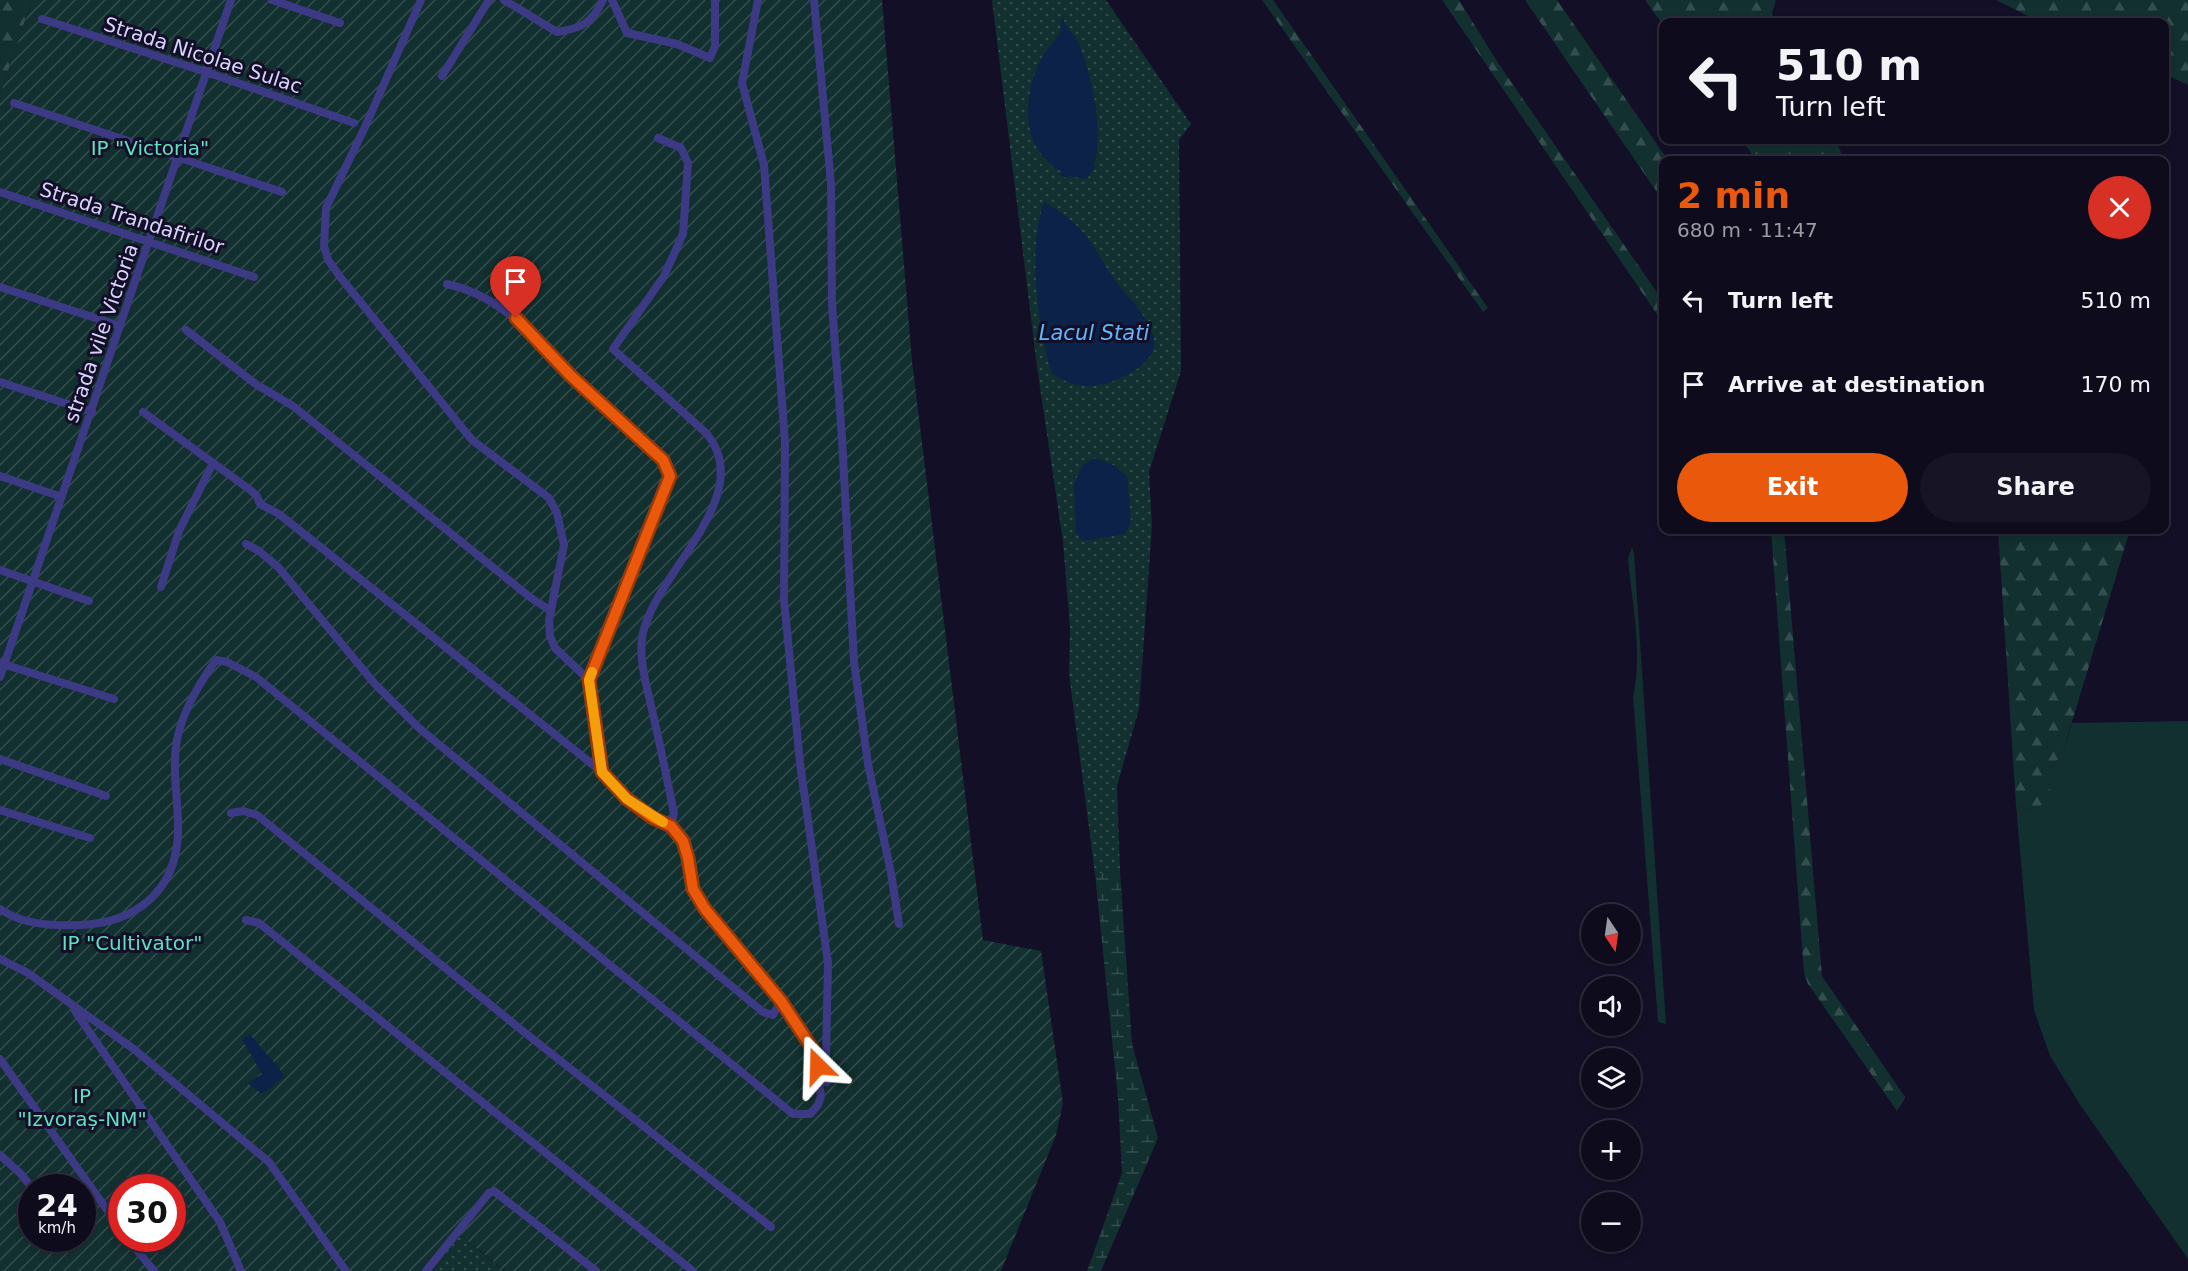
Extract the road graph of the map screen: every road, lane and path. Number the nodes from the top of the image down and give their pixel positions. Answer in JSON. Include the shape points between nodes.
{"nodes":[{"id":1,"x":231,"y":0,"type":"edge"},
{"id":2,"x":272,"y":0,"type":"edge"},
{"id":3,"x":421,"y":0,"type":"edge"},
{"id":4,"x":489,"y":0,"type":"edge"},
{"id":5,"x":504,"y":0,"type":"edge"},
{"id":6,"x":603,"y":0,"type":"edge"},
{"id":7,"x":612,"y":0,"type":"edge"},
{"id":8,"x":715,"y":0,"type":"edge"},
{"id":9,"x":758,"y":0,"type":"edge"},
{"id":10,"x":814,"y":0,"type":"edge"},
{"id":11,"x":42,"y":19,"type":"dead end"},
{"id":12,"x":340,"y":23,"type":"dead end"},
{"id":13,"x":206,"y":72,"type":"junction"},
{"id":14,"x":441,"y":76,"type":"dead end"},
{"id":15,"x":14,"y":103,"type":"dead end"},
{"id":16,"x":354,"y":123,"type":"dead end"},
{"id":17,"x":658,"y":138,"type":"dead end"},
{"id":18,"x":177,"y":157,"type":"junction"},
{"id":19,"x":0,"y":192,"type":"edge"},
{"id":20,"x":282,"y":192,"type":"dead end"},
{"id":21,"x":149,"y":241,"type":"junction"},
{"id":22,"x":254,"y":277,"type":"dead end"},
{"id":23,"x":447,"y":284,"type":"dead end"},
{"id":24,"x":0,"y":287,"type":"edge"},
{"id":25,"x":120,"y":326,"type":"junction"},
{"id":26,"x":186,"y":330,"type":"dead end"},
{"id":27,"x":0,"y":382,"type":"edge"},
{"id":28,"x":92,"y":412,"type":"junction"},
{"id":29,"x":143,"y":412,"type":"dead end"},
{"id":30,"x":213,"y":463,"type":"junction"},
{"id":31,"x":0,"y":476,"type":"edge"},
{"id":32,"x":62,"y":497,"type":"junction"},
{"id":33,"x":246,"y":544,"type":"dead end"},
{"id":34,"x":0,"y":570,"type":"edge"},
{"id":35,"x":33,"y":581,"type":"junction"},
{"id":36,"x":161,"y":587,"type":"dead end"},
{"id":37,"x":89,"y":601,"type":"dead end"},
{"id":38,"x":551,"y":611,"type":"junction"},
{"id":39,"x":2,"y":663,"type":"edge"},
{"id":40,"x":0,"y":677,"type":"edge"},
{"id":41,"x":589,"y":680,"type":"junction"},
{"id":42,"x":114,"y":699,"type":"dead end"},
{"id":43,"x":0,"y":759,"type":"edge"},
{"id":44,"x":602,"y":772,"type":"junction"},
{"id":45,"x":106,"y":796,"type":"dead end"},
{"id":46,"x":0,"y":810,"type":"edge"},
{"id":47,"x":231,"y":813,"type":"dead end"},
{"id":48,"x":671,"y":826,"type":"junction"},
{"id":49,"x":90,"y":838,"type":"dead end"},
{"id":50,"x":0,"y":909,"type":"edge"},
{"id":51,"x":246,"y":920,"type":"dead end"},
{"id":52,"x":899,"y":924,"type":"dead end"},
{"id":53,"x":0,"y":959,"type":"edge"},
{"id":54,"x":781,"y":1001,"type":"junction"},
{"id":55,"x":72,"y":1006,"type":"junction"},
{"id":56,"x":0,"y":1059,"type":"edge"},
{"id":57,"x":820,"y":1081,"type":"junction"},
{"id":58,"x":0,"y":1155,"type":"edge"},
{"id":59,"x":18,"y":1174,"type":"edge"},
{"id":60,"x":108,"y":1211,"type":"edge"},
{"id":61,"x":771,"y":1227,"type":"dead end"},
{"id":62,"x":139,"y":1252,"type":"edge"},
{"id":63,"x":154,"y":1271,"type":"edge"},
{"id":64,"x":241,"y":1271,"type":"edge"},
{"id":65,"x":346,"y":1271,"type":"edge"},
{"id":66,"x":426,"y":1271,"type":"edge"},
{"id":67,"x":596,"y":1271,"type":"edge"},
{"id":68,"x":693,"y":1271,"type":"edge"}],
"edges":[{"from":1,"to":13,"type":"street","name":"strada vile Victoria"},
{"from":2,"to":12,"type":"street"},
{"from":3,"to":38,"type":"street","via":[[326,208],[324,246],[328,261],[472,440],[549,498],[564,545]]},
{"from":4,"to":14,"type":"street"},
{"from":5,"to":6,"type":"street","via":[[556,32],[581,28],[596,14]]},
{"from":7,"to":8,"type":"street","via":[[627,33],[677,44],[710,58],[715,46]]},
{"from":9,"to":57,"type":"street","via":[[742,83],[764,165],[784,432],[784,600],[800,763],[828,963],[826,1051],[830,1079]]},
{"from":10,"to":52,"type":"street","via":[[831,184],[831,304],[854,662],[868,764]]},
{"from":11,"to":13,"type":"street","name":"Strada Nicolae Sulac"},
{"from":13,"to":16,"type":"street","name":"Strada Nicolae Sulac"},
{"from":13,"to":18,"type":"street","name":"strada vile Victoria"},
{"from":15,"to":18,"type":"street"},
{"from":17,"to":48,"type":"street","via":[[681,148],[688,163],[683,234],[664,276],[613,349],[706,433],[716,444],[722,465],[706,523],[650,613],[642,637],[643,668],[674,813]]},
{"from":18,"to":20,"type":"street"},
{"from":18,"to":21,"type":"street","name":"strada vile Victoria"},
{"from":19,"to":21,"type":"street","name":"Strada Trandafirilor"},
{"from":21,"to":22,"type":"street","name":"Strada Trandafirilor"},
{"from":21,"to":25,"type":"street","name":"strada vile Victoria"},
{"from":23,"to":41,"type":"street","via":[[490,299],[516,318],[570,375],[663,460],[670,476]]},
{"from":24,"to":25,"type":"street"},
{"from":25,"to":28,"type":"street","name":"strada vile Victoria"},
{"from":26,"to":38,"type":"street","via":[[257,385],[293,406]]},
{"from":27,"to":28,"type":"street"},
{"from":28,"to":32,"type":"street","name":"strada vile Victoria"},
{"from":29,"to":30,"type":"street"},
{"from":30,"to":36,"type":"street","via":[[179,531]]},
{"from":30,"to":44,"type":"street"},
{"from":31,"to":32,"type":"street"},
{"from":32,"to":35,"type":"street","name":"strada vile Victoria"},
{"from":33,"to":54,"type":"street","via":[[278,567],[375,684],[418,728],[763,1012],[773,1015]]},
{"from":34,"to":35,"type":"street"},
{"from":35,"to":37,"type":"street"},
{"from":35,"to":39,"type":"street","name":"strada vile Victoria"},
{"from":38,"to":41,"type":"street","via":[[550,636],[555,648]]},
{"from":39,"to":40,"type":"street","name":"strada vile Victoria"},
{"from":39,"to":42,"type":"street"},
{"from":41,"to":44,"type":"street"},
{"from":43,"to":45,"type":"street"},
{"from":44,"to":48,"type":"street","via":[[627,799]]},
{"from":46,"to":49,"type":"street"},
{"from":47,"to":61,"type":"street","via":[[257,815]]},
{"from":48,"to":54,"type":"street","via":[[683,841],[693,889],[705,909]]},
{"from":50,"to":57,"type":"street","via":[[29,922],[58,926],[99,924],[140,909],[157,893],[168,877],[176,852],[173,765],[183,716],[216,660],[226,662],[256,677],[793,1114],[810,1114],[818,1105]]},
{"from":51,"to":68,"type":"street","via":[[259,923]]},
{"from":53,"to":55,"type":"street","via":[[28,973]]},
{"from":54,"to":57,"type":"street","via":[[814,1051]]},
{"from":55,"to":64,"type":"street","via":[[220,1222]]},
{"from":55,"to":65,"type":"street","via":[[135,1050],[269,1162]]},
{"from":56,"to":60,"type":"street"},
{"from":58,"to":59,"type":"street"},
{"from":62,"to":63,"type":"street"},
{"from":66,"to":67,"type":"street","via":[[494,1191]]}]}
